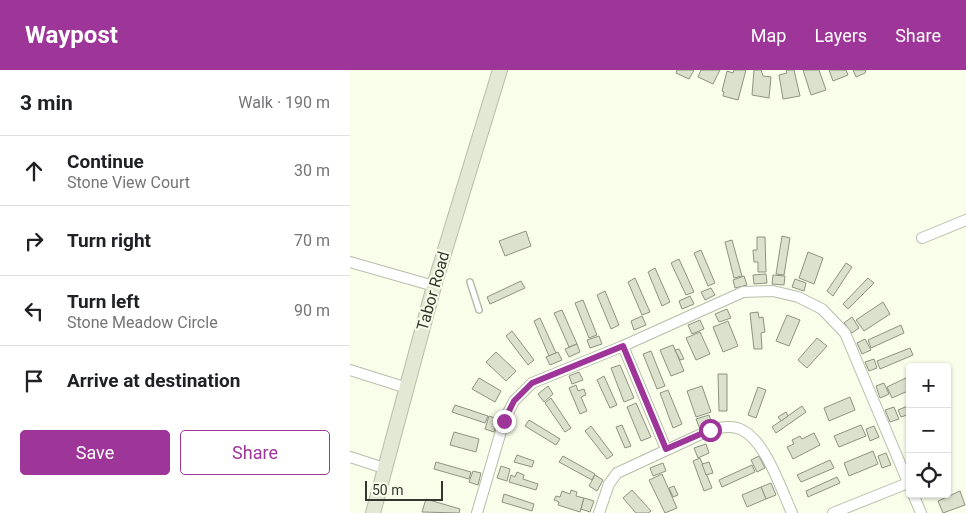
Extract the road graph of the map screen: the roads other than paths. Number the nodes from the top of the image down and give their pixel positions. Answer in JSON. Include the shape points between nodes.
{"nodes":[{"id":1,"x":500,"y":70,"type":"edge"},
{"id":2,"x":966,"y":220,"type":"edge"},
{"id":3,"x":922,"y":238,"type":"dead end"},
{"id":4,"x":350,"y":262,"type":"edge"},
{"id":5,"x":470,"y":282,"type":"dead end"},
{"id":6,"x":434,"y":286,"type":"junction"},
{"id":7,"x":479,"y":310,"type":"dead end"},
{"id":8,"x":623,"y":346,"type":"junction"},
{"id":9,"x":350,"y":370,"type":"edge"},
{"id":10,"x":407,"y":388,"type":"junction"},
{"id":11,"x":666,"y":449,"type":"junction"},
{"id":12,"x":350,"y":456,"type":"edge"},
{"id":13,"x":384,"y":468,"type":"junction"},
{"id":14,"x":906,"y":478,"type":"edge"},
{"id":15,"x":906,"y":486,"type":"edge"},
{"id":16,"x":915,"y":498,"type":"edge"},
{"id":17,"x":372,"y":513,"type":"edge"},
{"id":18,"x":477,"y":513,"type":"edge"},
{"id":19,"x":599,"y":513,"type":"edge"},
{"id":20,"x":792,"y":513,"type":"edge"},
{"id":21,"x":833,"y":513,"type":"edge"},
{"id":22,"x":921,"y":513,"type":"edge"}],
"edges":[{"from":1,"to":6,"type":"street","name":"Tabor Road"},
{"from":2,"to":3,"type":"street"},
{"from":4,"to":6,"type":"street"},
{"from":5,"to":7,"type":"lane"},
{"from":6,"to":10,"type":"street","name":"Tabor Road"},
{"from":8,"to":11,"type":"street"},
{"from":8,"to":14,"type":"street","via":[[743,292],[773,291],[798,297],[822,309],[845,332]]},
{"from":8,"to":18,"type":"street","via":[[532,383],[514,401],[504,421]]},
{"from":9,"to":10,"type":"street"},
{"from":10,"to":13,"type":"street","name":"Tabor Road"},
{"from":11,"to":19,"type":"street","via":[[617,473],[609,484]]},
{"from":11,"to":20,"type":"street","via":[[710,430],[740,429],[760,445]]},
{"from":12,"to":13,"type":"street"},
{"from":13,"to":17,"type":"street","name":"Tabor Road"},
{"from":15,"to":21,"type":"street"},
{"from":16,"to":22,"type":"street"}]}
